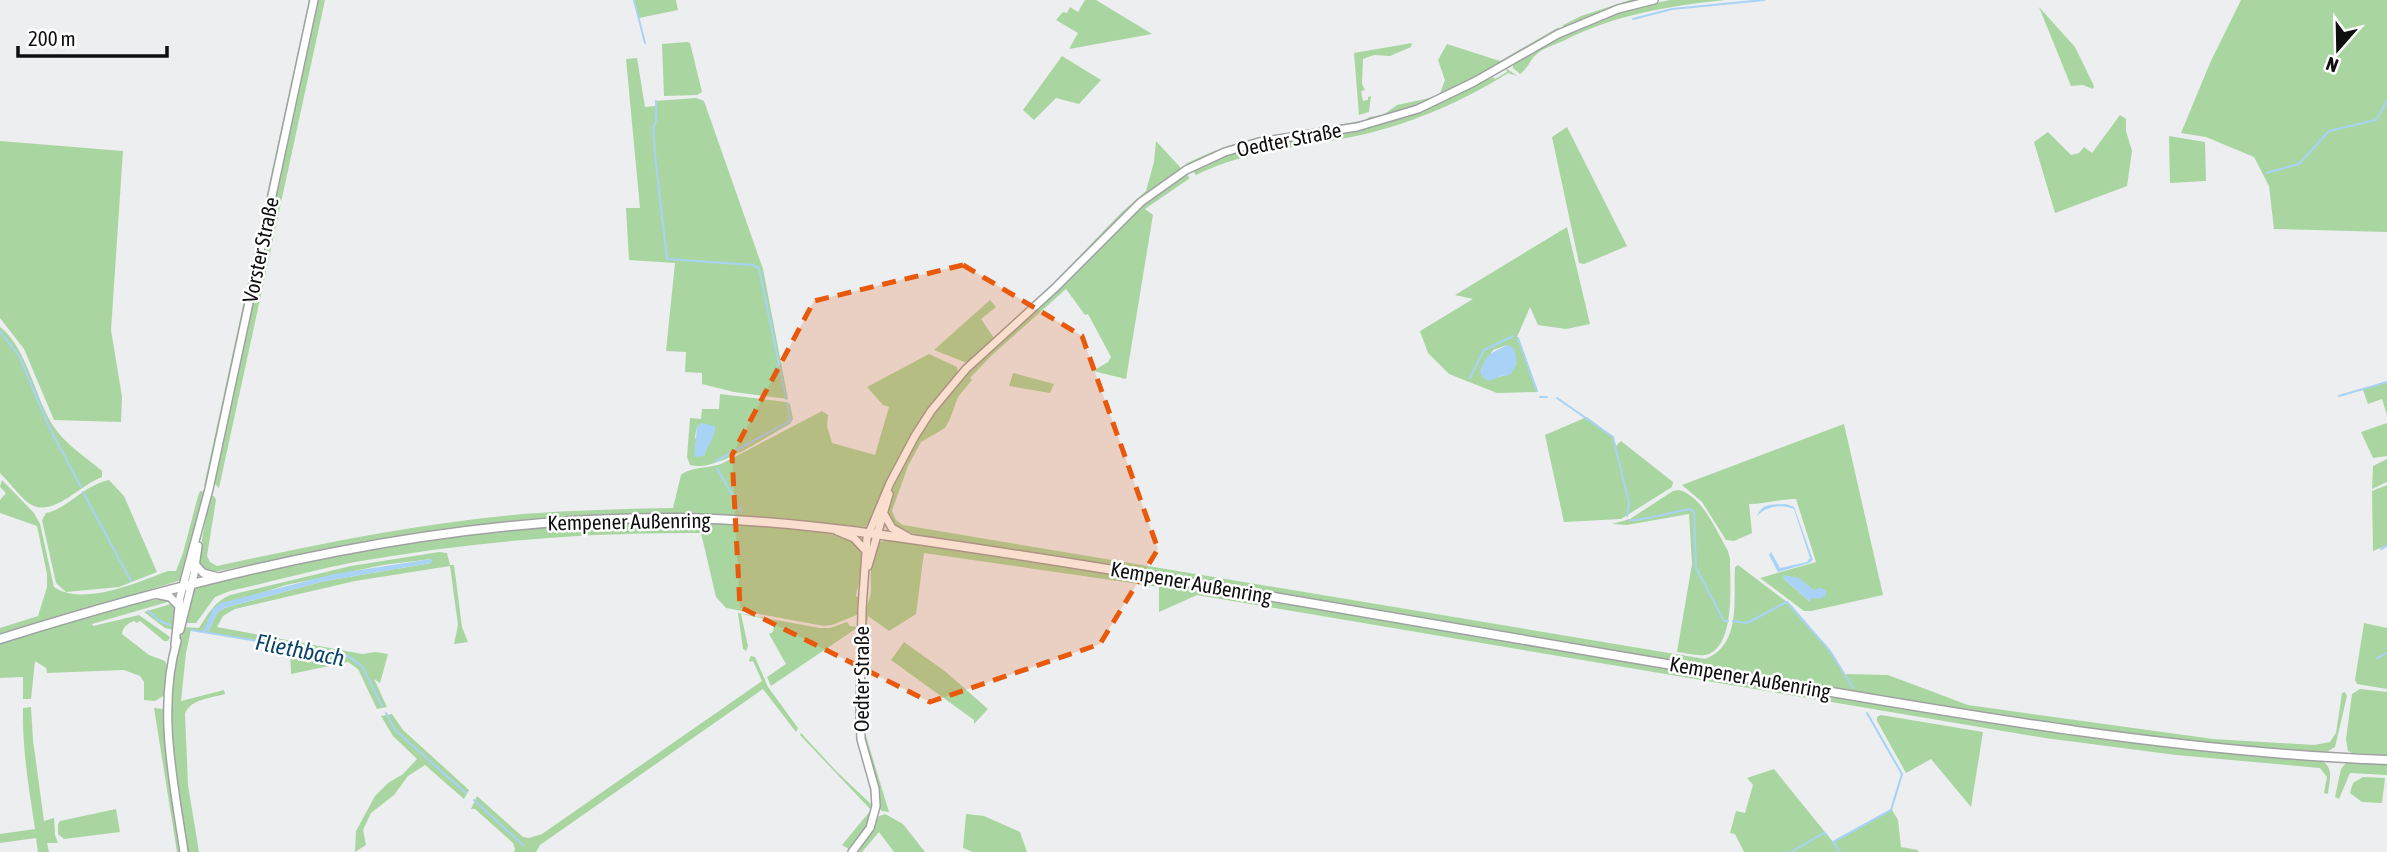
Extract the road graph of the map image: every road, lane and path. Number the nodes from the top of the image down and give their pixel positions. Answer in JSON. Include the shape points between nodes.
{"nodes":[{"id":1,"x":314,"y":0,"type":"edge"},
{"id":2,"x":1654,"y":0,"type":"edge"},
{"id":3,"x":900,"y":463,"type":"junction"},
{"id":4,"x":206,"y":500,"type":"junction"},
{"id":5,"x":884,"y":514,"type":"junction"},
{"id":6,"x":833,"y":529,"type":"junction"},
{"id":7,"x":873,"y":534,"type":"junction"},
{"id":8,"x":911,"y":539,"type":"junction"},
{"id":9,"x":865,"y":550,"type":"junction"},
{"id":10,"x":195,"y":565,"type":"junction"},
{"id":11,"x":219,"y":577,"type":"junction"},
{"id":12,"x":865,"y":581,"type":"junction"},
{"id":13,"x":192,"y":584,"type":"junction"},
{"id":14,"x":182,"y":586,"type":"junction"},
{"id":15,"x":154,"y":594,"type":"junction"},
{"id":16,"x":178,"y":606,"type":"junction"},
{"id":17,"x":0,"y":639,"type":"edge"},
{"id":18,"x":175,"y":645,"type":"junction"},
{"id":19,"x":2387,"y":760,"type":"edge"},
{"id":20,"x":184,"y":852,"type":"edge"},
{"id":21,"x":852,"y":852,"type":"edge"}],
"edges":[{"from":1,"to":4,"type":"main road","name":"Vorster Straße"},
{"from":2,"to":3,"type":"main road","name":"Oedter Straße","via":[[1618,9],[1558,34],[1418,109],[1357,127],[1251,145],[1186,170],[1140,202],[966,369],[931,411]]},
{"from":3,"to":5,"type":"main road","name":"Oedter Straße"},
{"from":3,"to":7,"type":"main road","name":"Oedter Straße"},
{"from":4,"to":10,"type":"main road","name":"Vorster Straße"},
{"from":4,"to":14,"type":"main road","name":"Vorster Straße"},
{"from":5,"to":7,"type":"main road","name":"Oedter Straße"},
{"from":5,"to":8,"type":"main road","via":[[892,528]]},
{"from":6,"to":7,"type":"main road","name":"Kempener Außenring"},
{"from":6,"to":9,"type":"main road","via":[[854,538]]},
{"from":6,"to":11,"type":"main road","name":"Kempener Außenring","via":[[679,518],[548,523],[369,545]]},
{"from":7,"to":8,"type":"main road","name":"Kempener Außenring"},
{"from":7,"to":9,"type":"main road","name":"Oedter Straße"},
{"from":7,"to":12,"type":"main road","name":"Oedter Straße"},
{"from":8,"to":19,"type":"main road","name":"Kempener Außenring","via":[[2029,725],[2212,748]]},
{"from":9,"to":12,"type":"main road","name":"Oedter Straße"},
{"from":10,"to":11,"type":"main road","via":[[202,573]]},
{"from":10,"to":13,"type":"main road","name":"Vorster Straße"},
{"from":11,"to":13,"type":"main road","name":"Kempener Außenring"},
{"from":12,"to":21,"type":"main road","name":"Oedter Straße","via":[[860,728],[876,806],[870,828]]},
{"from":13,"to":14,"type":"main road","name":"Kempener Außenring"},
{"from":13,"to":18,"type":"main road","name":"Vorster Straße"},
{"from":14,"to":15,"type":"main road","name":"Kempener Außenring"},
{"from":14,"to":16,"type":"main road","name":"Vorster Straße"},
{"from":15,"to":16,"type":"main road","via":[[170,597]]},
{"from":15,"to":17,"type":"main road","name":"Kempener Außenring"},
{"from":16,"to":18,"type":"main road","name":"Vorster Straße"},
{"from":18,"to":20,"type":"main road","name":"Vorster Straße","via":[[169,726]]}]}
